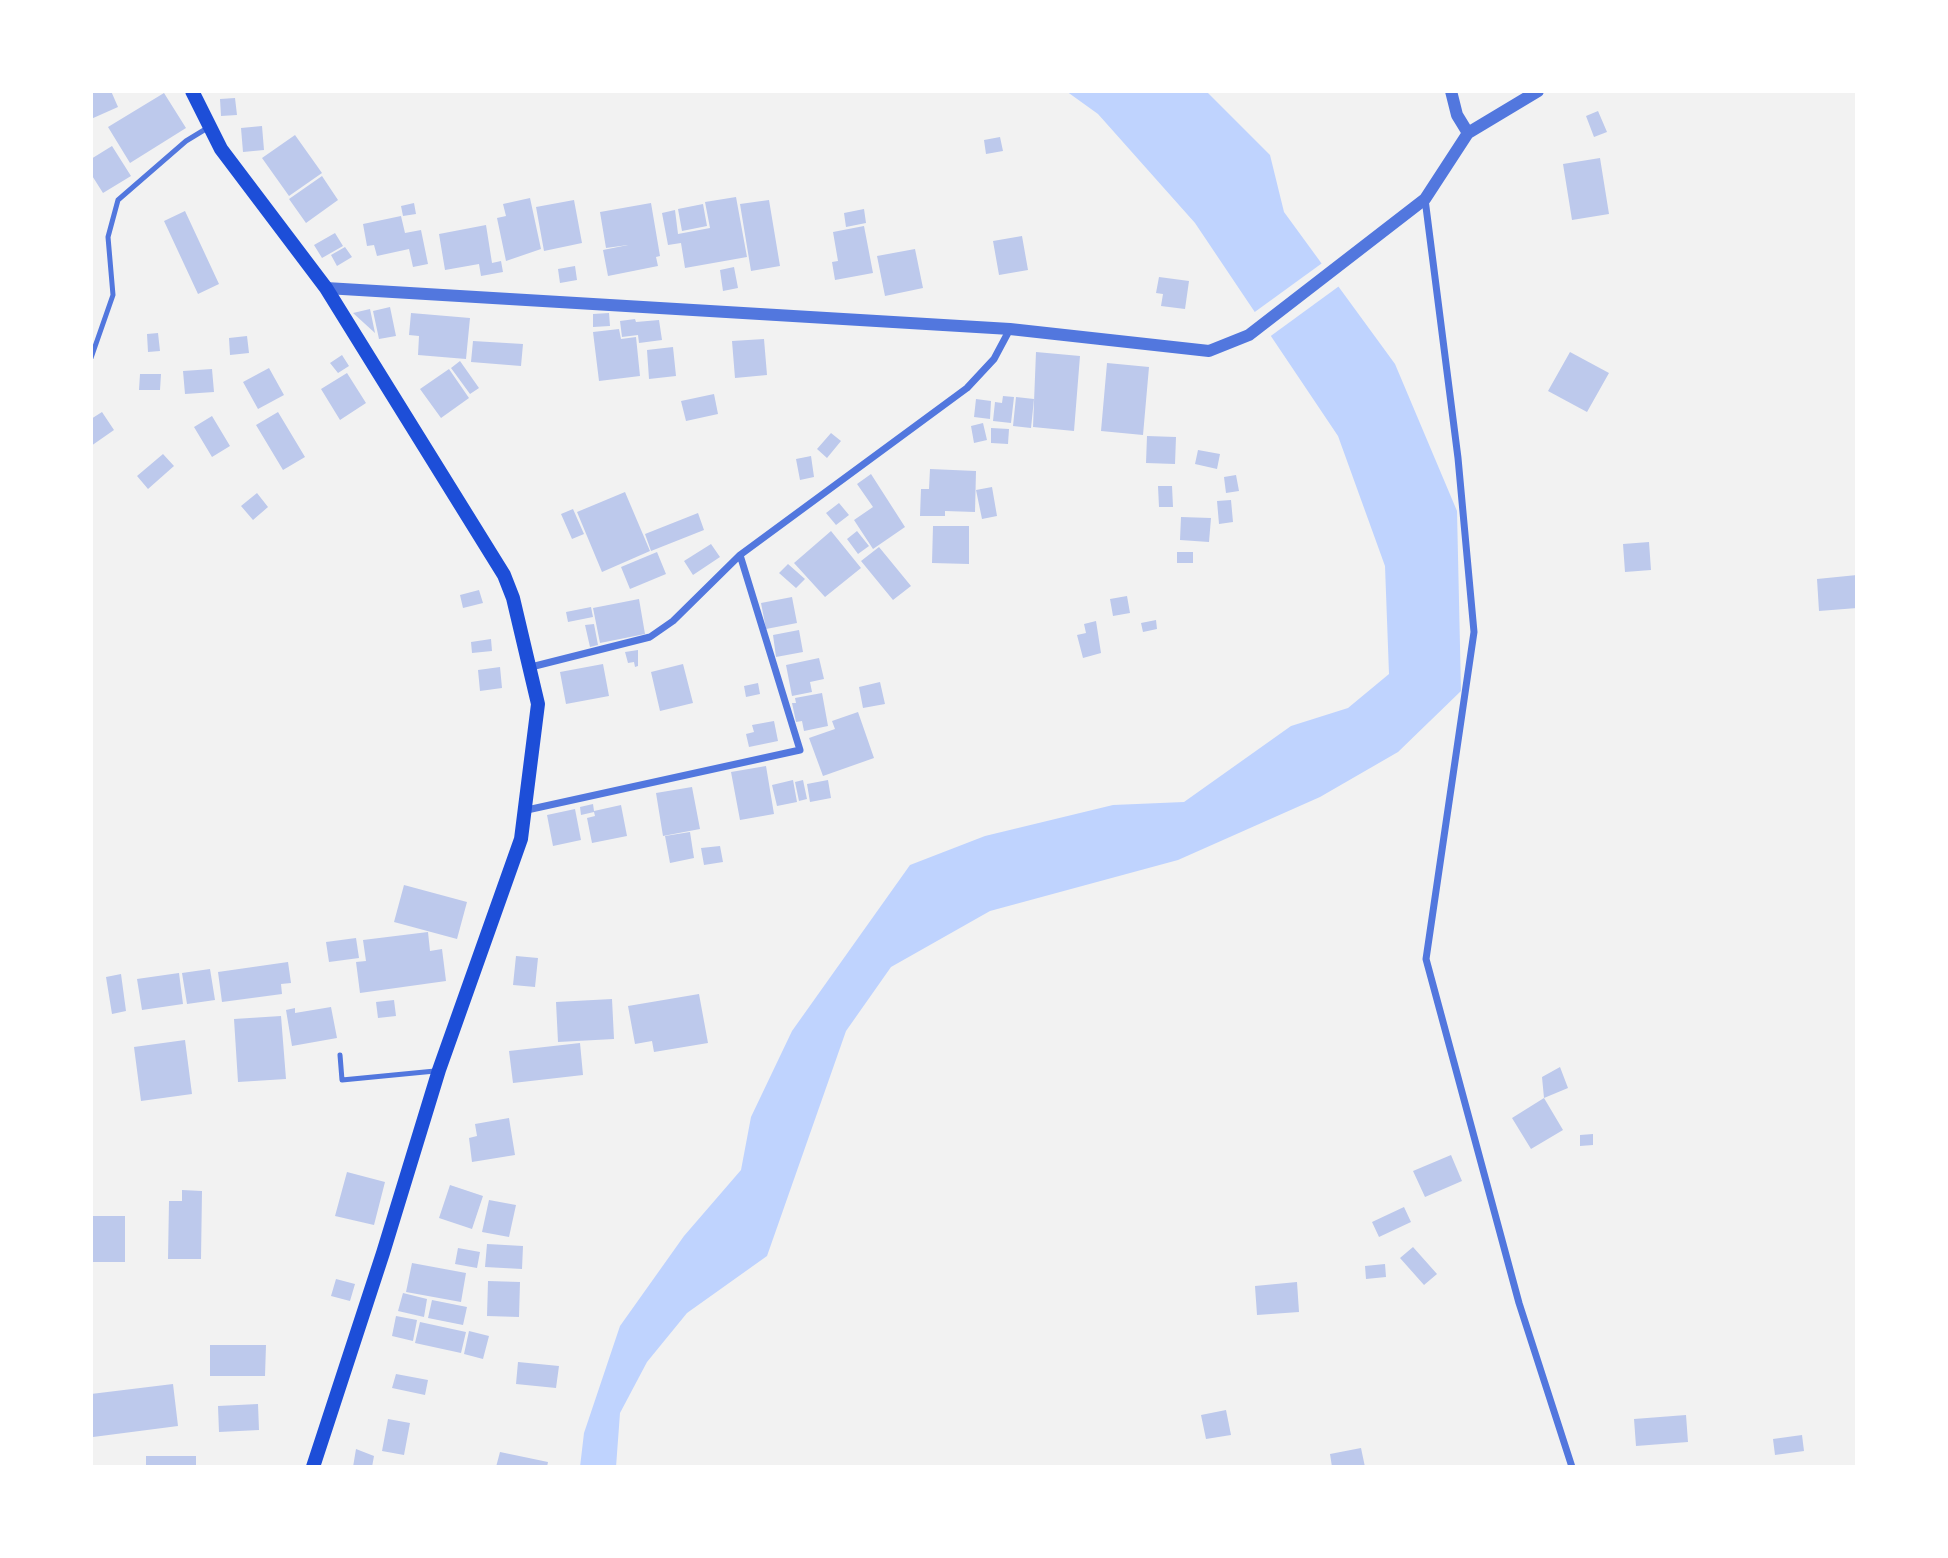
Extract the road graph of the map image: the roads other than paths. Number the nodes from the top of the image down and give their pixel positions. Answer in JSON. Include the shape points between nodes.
{"nodes":[{"id":1,"x":192,"y":91,"type":"edge"},
{"id":2,"x":1451,"y":91,"type":"edge"},
{"id":3,"x":1538,"y":91,"type":"edge"},
{"id":4,"x":210,"y":126,"type":"junction"},
{"id":5,"x":1468,"y":133,"type":"junction"},
{"id":6,"x":1425,"y":199,"type":"junction"},
{"id":7,"x":327,"y":288,"type":"junction"},
{"id":8,"x":1010,"y":329,"type":"junction"},
{"id":9,"x":91,"y":358,"type":"edge"},
{"id":10,"x":740,"y":555,"type":"junction"},
{"id":11,"x":531,"y":667,"type":"junction"},
{"id":12,"x":527,"y":810,"type":"junction"},
{"id":13,"x":340,"y":1055,"type":"dead end"},
{"id":14,"x":439,"y":1070,"type":"junction"},
{"id":15,"x":313,"y":1467,"type":"edge"},
{"id":16,"x":1572,"y":1467,"type":"edge"}],
"edges":[{"from":1,"to":4,"type":"main road"},
{"from":2,"to":5,"type":"street"},
{"from":3,"to":5,"type":"street"},
{"from":4,"to":7,"type":"main road","via":[[221,149]]},
{"from":4,"to":9,"type":"lane","via":[[118,200],[108,237],[113,295]]},
{"from":5,"to":6,"type":"street"},
{"from":6,"to":8,"type":"street","via":[[1249,335],[1221,348],[1200,350]]},
{"from":6,"to":16,"type":"street","via":[[1474,632],[1426,959],[1519,1303]]},
{"from":7,"to":8,"type":"street"},
{"from":7,"to":11,"type":"main road","via":[[504,575]]},
{"from":8,"to":10,"type":"street","via":[[994,359],[967,388]]},
{"from":10,"to":11,"type":"street","via":[[673,621],[650,637]]},
{"from":10,"to":12,"type":"street","via":[[800,750]]},
{"from":11,"to":12,"type":"main road","via":[[538,704]]},
{"from":12,"to":14,"type":"main road","via":[[521,839]]},
{"from":13,"to":14,"type":"lane","via":[[342,1080]]},
{"from":14,"to":15,"type":"main road"}]}
